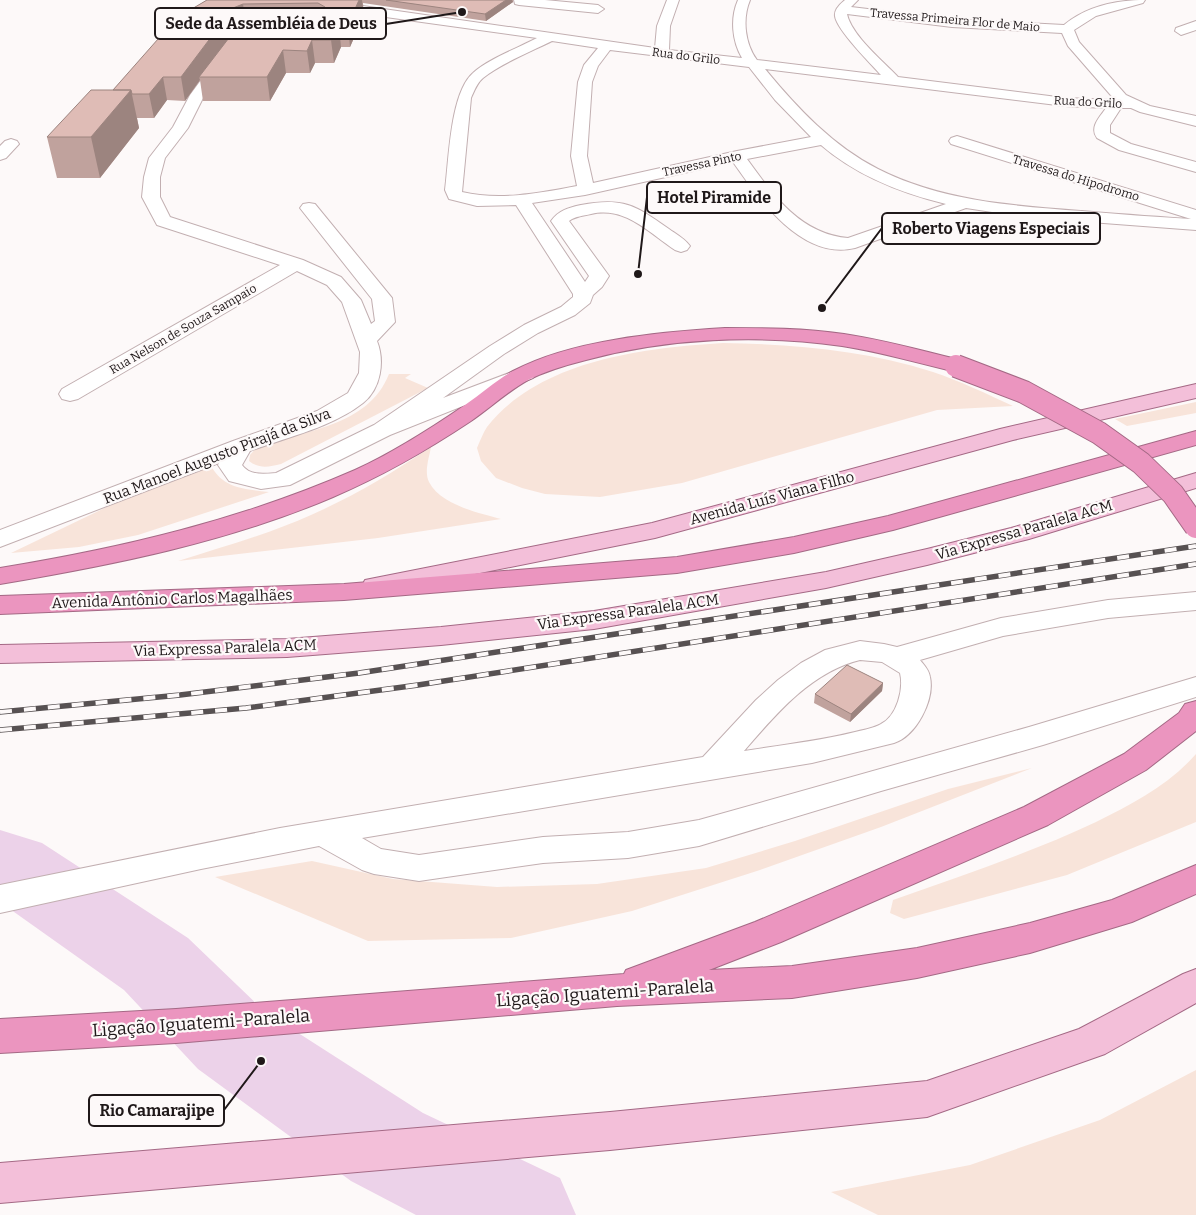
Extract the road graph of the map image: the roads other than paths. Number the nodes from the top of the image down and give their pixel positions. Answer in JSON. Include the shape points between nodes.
{"nodes":[{"id":1,"x":673,"y":0,"type":"edge"},
{"id":2,"x":744,"y":0,"type":"edge"},
{"id":3,"x":852,"y":0,"type":"edge"},
{"id":4,"x":1139,"y":0,"type":"edge"},
{"id":5,"x":344,"y":3,"type":"edge"},
{"id":6,"x":517,"y":3,"type":"edge"},
{"id":7,"x":312,"y":4,"type":"edge"},
{"id":8,"x":598,"y":10,"type":"dead end"},
{"id":9,"x":842,"y":10,"type":"junction"},
{"id":10,"x":499,"y":16,"type":"edge"},
{"id":11,"x":1196,"y":25,"type":"edge"},
{"id":12,"x":485,"y":26,"type":"junction"},
{"id":13,"x":1067,"y":29,"type":"junction"},
{"id":14,"x":1181,"y":31,"type":"dead end"},
{"id":15,"x":550,"y":36,"type":"junction"},
{"id":16,"x":607,"y":46,"type":"junction"},
{"id":17,"x":232,"y":47,"type":"edge"},
{"id":18,"x":663,"y":53,"type":"junction"},
{"id":19,"x":754,"y":65,"type":"junction"},
{"id":20,"x":893,"y":80,"type":"junction"},
{"id":21,"x":1124,"y":104,"type":"junction"},
{"id":22,"x":1196,"y":121,"type":"edge"},
{"id":23,"x":823,"y":140,"type":"junction"},
{"id":24,"x":957,"y":141,"type":"dead end"},
{"id":25,"x":737,"y":156,"type":"junction"},
{"id":26,"x":1196,"y":167,"type":"edge"},
{"id":27,"x":586,"y":189,"type":"junction"},
{"id":28,"x":522,"y":201,"type":"junction"},
{"id":29,"x":964,"y":203,"type":"junction"},
{"id":30,"x":309,"y":208,"type":"dead end"},
{"id":31,"x":1196,"y":215,"type":"edge"},
{"id":32,"x":1196,"y":225,"type":"edge"},
{"id":33,"x":680,"y":246,"type":"dead end"},
{"id":34,"x":296,"y":264,"type":"junction"},
{"id":35,"x":583,"y":294,"type":"junction"},
{"id":36,"x":366,"y":340,"type":"junction"},
{"id":37,"x":500,"y":348,"type":"junction"},
{"id":38,"x":535,"y":370,"type":"junction"},
{"id":39,"x":1196,"y":391,"type":"edge"},
{"id":40,"x":70,"y":394,"type":"dead end"},
{"id":41,"x":441,"y":406,"type":"junction"},
{"id":42,"x":382,"y":430,"type":"junction"},
{"id":43,"x":1196,"y":440,"type":"edge"},
{"id":44,"x":241,"y":446,"type":"junction"},
{"id":45,"x":396,"y":458,"type":"junction"},
{"id":46,"x":1196,"y":480,"type":"edge"},
{"id":47,"x":1196,"y":527,"type":"edge"},
{"id":48,"x":0,"y":539,"type":"edge"},
{"id":49,"x":0,"y":576,"type":"edge"},
{"id":50,"x":344,"y":592,"type":"junction"},
{"id":51,"x":1196,"y":601,"type":"edge"},
{"id":52,"x":0,"y":605,"type":"edge"},
{"id":53,"x":0,"y":654,"type":"edge"},
{"id":54,"x":896,"y":656,"type":"junction"},
{"id":55,"x":1196,"y":687,"type":"edge"},
{"id":56,"x":1196,"y":711,"type":"edge"},
{"id":57,"x":713,"y":767,"type":"junction"},
{"id":58,"x":324,"y":833,"type":"junction"},
{"id":59,"x":1196,"y":879,"type":"edge"},
{"id":60,"x":0,"y":899,"type":"edge"},
{"id":61,"x":1196,"y":985,"type":"edge"},
{"id":62,"x":617,"y":990,"type":"junction"},
{"id":63,"x":0,"y":1036,"type":"edge"},
{"id":64,"x":0,"y":1183,"type":"edge"}],
"edges":[{"from":1,"to":18,"type":"street","via":[[662,32],[660,43]]},
{"from":2,"to":19,"type":"street","via":[[738,18],[742,42]]},
{"from":3,"to":9,"type":"street"},
{"from":4,"to":13,"type":"street","via":[[1092,13]]},
{"from":5,"to":7,"type":"street","name":"Rua do Grilo"},
{"from":5,"to":12,"type":"street","name":"Rua do Grilo"},
{"from":6,"to":8,"type":"street"},
{"from":9,"to":13,"type":"street","name":"Travessa Primeira Flor de Maio","via":[[970,24]]},
{"from":9,"to":20,"type":"street","via":[[841,17],[848,28]]},
{"from":10,"to":12,"type":"street"},
{"from":11,"to":14,"type":"street"},
{"from":12,"to":15,"type":"street","name":"Rua do Grilo"},
{"from":13,"to":21,"type":"street","via":[[1073,44]]},
{"from":15,"to":16,"type":"street","name":"Rua do Grilo"},
{"from":15,"to":28,"type":"street","name":"Travessa Pinto","via":[[478,76],[464,98],[455,195],[474,201]]},
{"from":16,"to":18,"type":"street","name":"Rua do Grilo"},
{"from":16,"to":27,"type":"street","via":[[591,65],[585,82],[580,156]]},
{"from":17,"to":34,"type":"street","name":"Rua Manoel Augusto Pirajá da Silva","via":[[158,158],[152,177],[151,197],[163,221]]},
{"from":18,"to":19,"type":"street","name":"Rua do Grilo"},
{"from":19,"to":20,"type":"street","name":"Rua do Grilo"},
{"from":19,"to":23,"type":"street"},
{"from":20,"to":21,"type":"street","name":"Rua do Grilo","via":[[1065,102]]},
{"from":21,"to":22,"type":"street"},
{"from":21,"to":26,"type":"street","via":[[1102,125],[1102,135],[1125,147]]},
{"from":23,"to":25,"type":"street","name":"Travessa Pinto"},
{"from":23,"to":29,"type":"street","via":[[870,171],[898,184]]},
{"from":24,"to":31,"type":"street","name":"Travessa do Hipodromo"},
{"from":25,"to":27,"type":"street","name":"Travessa Pinto"},
{"from":25,"to":29,"type":"street","via":[[791,223],[835,243],[849,244]]},
{"from":27,"to":28,"type":"street","name":"Travessa Pinto"},
{"from":28,"to":35,"type":"street"},
{"from":29,"to":32,"type":"street","via":[[1038,214]]},
{"from":30,"to":36,"type":"street","via":[[382,298],[385,322]]},
{"from":33,"to":35,"type":"street","via":[[630,211],[615,207],[583,210],[563,216],[560,221],[599,276]]},
{"from":34,"to":36,"type":"street","name":"Rua Manoel Augusto Pirajá da Silva","via":[[334,281],[350,300]]},
{"from":34,"to":40,"type":"street","name":"Rua Nelson de Souza Sampaio"},
{"from":35,"to":37,"type":"street","via":[[583,299],[568,312]]},
{"from":36,"to":44,"type":"street","name":"Rua Manoel Augusto Pirajá da Silva","via":[[371,352],[370,373],[356,398],[325,416]]},
{"from":37,"to":38,"type":"street","via":[[495,360],[497,364],[504,368]]},
{"from":37,"to":41,"type":"street"},
{"from":37,"to":42,"type":"street"},
{"from":38,"to":41,"type":"street"},
{"from":38,"to":45,"type":"highway"},
{"from":38,"to":47,"type":"highway","bridge":true,"via":[[634,343],[720,334],[842,340],[896,350],[956,366],[1024,392],[1099,433],[1140,463],[1173,494]]},
{"from":39,"to":50,"type":"main road","name":"Avenida Luís Viana Filho","via":[[1008,434],[656,530]]},
{"from":41,"to":42,"type":"street"},
{"from":41,"to":45,"type":"street"},
{"from":42,"to":44,"type":"street","via":[[281,480],[260,482],[238,476],[230,465]]},
{"from":43,"to":50,"type":"highway","name":"Avenida Antônio Carlos Magalhães","via":[[1153,449],[893,522],[794,545],[677,565]]},
{"from":44,"to":48,"type":"street","name":"Rua Manoel Augusto Pirajá da Silva"},
{"from":45,"to":49,"type":"highway","via":[[317,494],[226,527],[68,565]]},
{"from":46,"to":53,"type":"main road","name":"Via Expressa Paralela ACM","via":[[1020,534],[927,557],[816,581],[594,620],[286,648]]},
{"from":50,"to":52,"type":"highway","name":"Avenida Antônio Carlos Magalhães"},
{"from":51,"to":54,"type":"street","via":[[1108,609],[1001,626]]},
{"from":54,"to":57,"type":"street","via":[[862,650],[832,657],[800,675]]},
{"from":54,"to":57,"type":"street","via":[[909,664],[917,680],[910,711],[894,731],[838,748]]},
{"from":55,"to":58,"type":"street","via":[[699,833],[628,845],[542,850],[419,868],[374,861]]},
{"from":56,"to":62,"type":"highway","via":[[1190,720],[1135,762],[1036,816],[768,932]]},
{"from":57,"to":58,"type":"street"},
{"from":58,"to":60,"type":"street"},
{"from":59,"to":62,"type":"highway","name":"Ligação Iguatemi-Paralela","via":[[1120,912],[1030,938],[917,962],[792,982]]},
{"from":61,"to":64,"type":"main road","via":[[1092,1042],[927,1099],[610,1131]]},
{"from":62,"to":63,"type":"highway","name":"Ligação Iguatemi-Paralela","via":[[176,1026]]}]}
